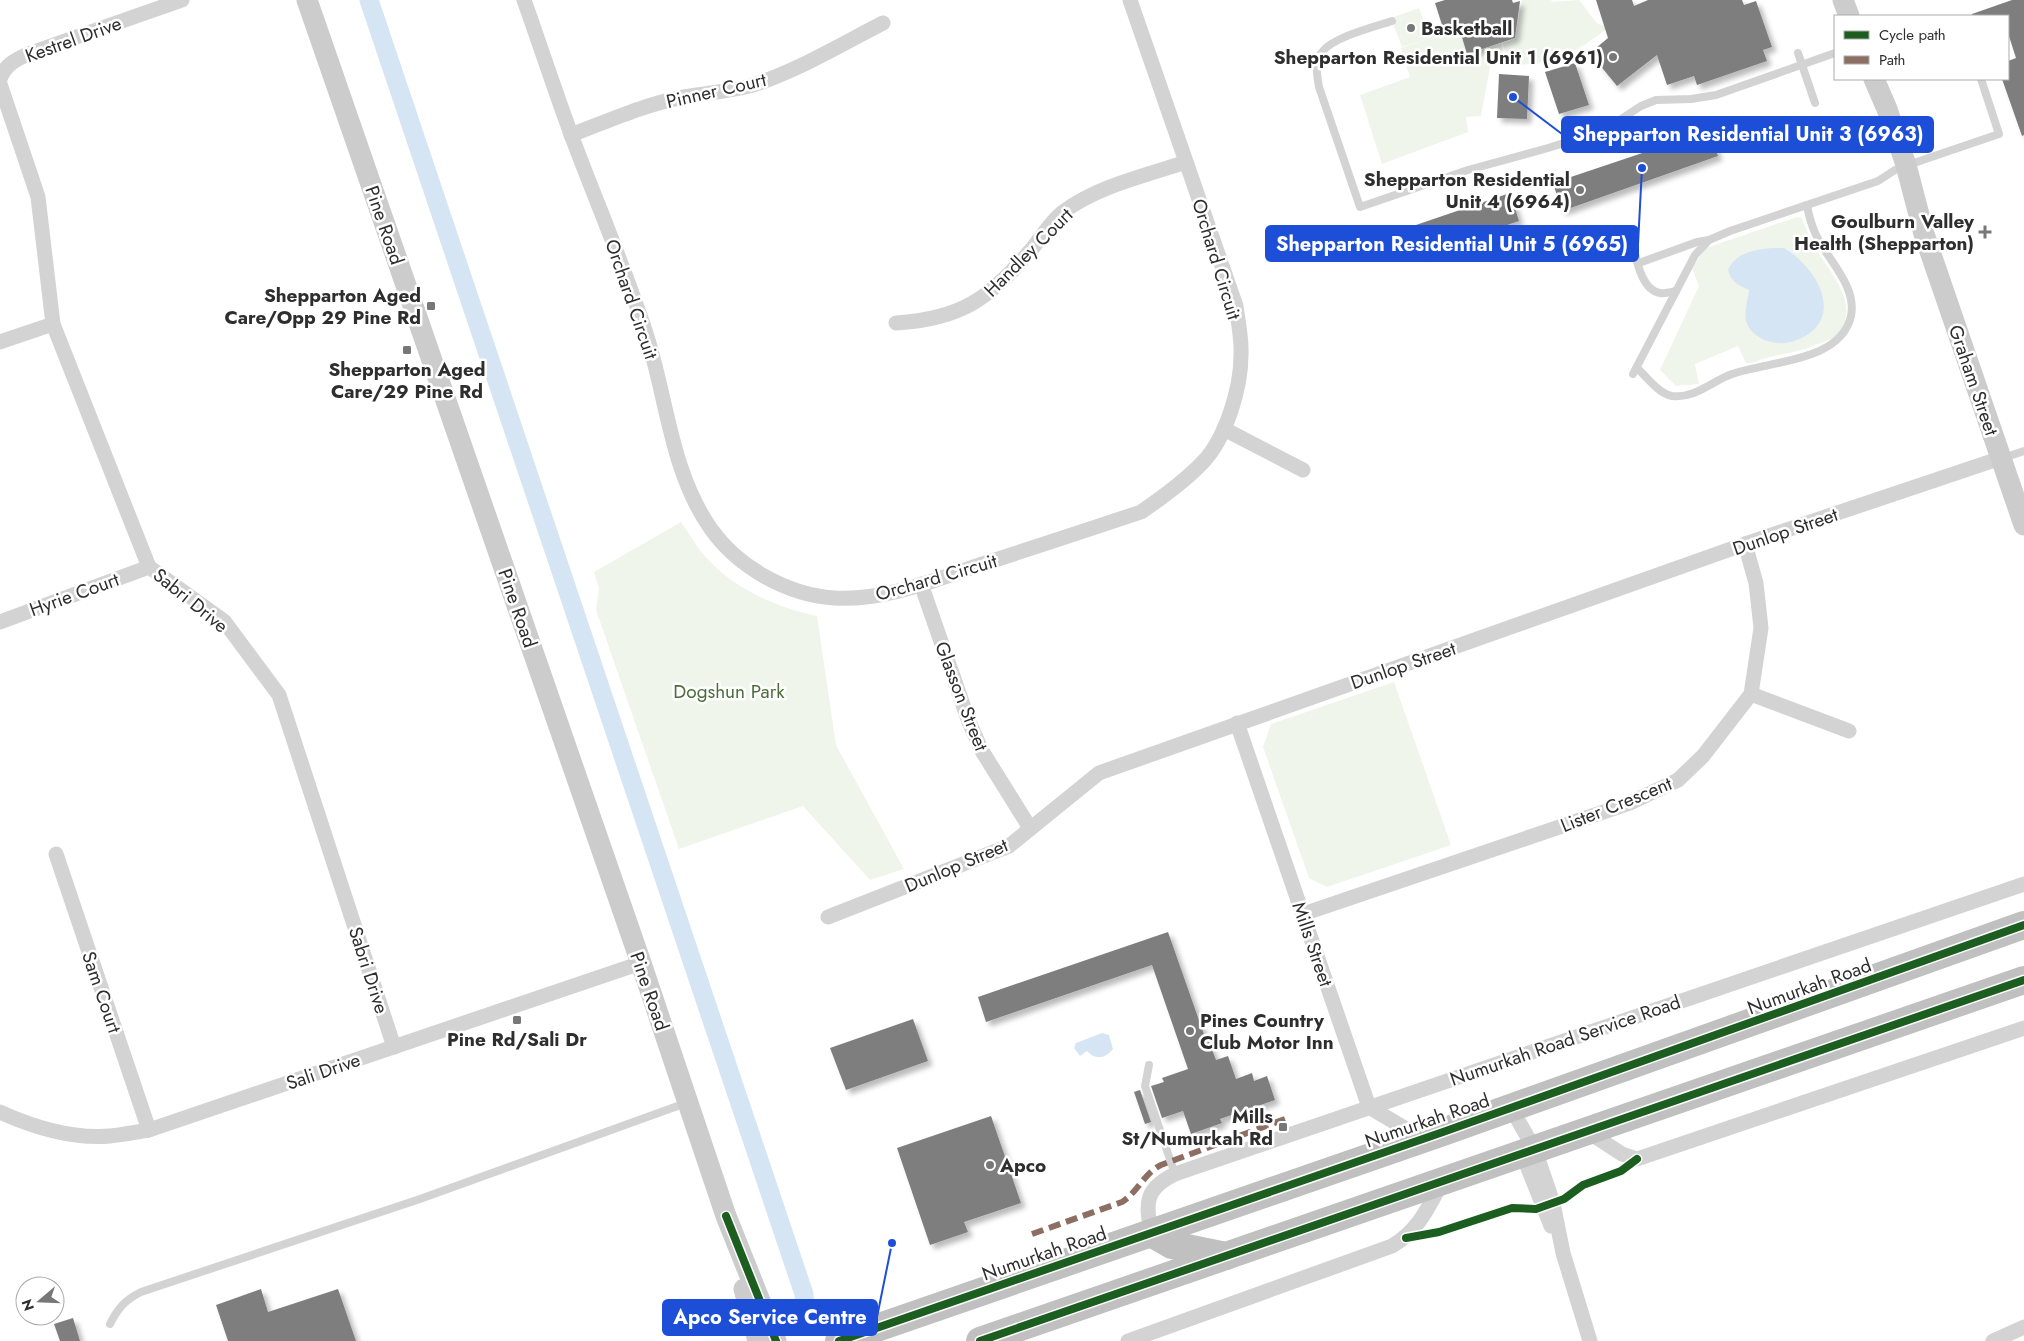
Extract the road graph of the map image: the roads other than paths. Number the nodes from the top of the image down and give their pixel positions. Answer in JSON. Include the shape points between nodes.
{"nodes":[{"id":1,"x":182,"y":0,"type":"edge"},
{"id":2,"x":307,"y":0,"type":"edge"},
{"id":3,"x":524,"y":0,"type":"edge"},
{"id":4,"x":1130,"y":0,"type":"edge"},
{"id":5,"x":1843,"y":0,"type":"edge"},
{"id":6,"x":1849,"y":15,"type":"edge"},
{"id":7,"x":1392,"y":21,"type":"dead end"},
{"id":8,"x":883,"y":23,"type":"dead end"},
{"id":9,"x":1798,"y":53,"type":"dead end"},
{"id":10,"x":1834,"y":53,"type":"edge"},
{"id":11,"x":1802,"y":65,"type":"junction"},
{"id":12,"x":0,"y":79,"type":"edge"},
{"id":13,"x":1867,"y":80,"type":"edge"},
{"id":14,"x":1874,"y":80,"type":"edge"},
{"id":15,"x":1981,"y":80,"type":"edge"},
{"id":16,"x":0,"y":84,"type":"edge"},
{"id":17,"x":1815,"y":104,"type":"dead end"},
{"id":18,"x":571,"y":136,"type":"junction"},
{"id":19,"x":1186,"y":162,"type":"junction"},
{"id":20,"x":1900,"y":168,"type":"junction"},
{"id":21,"x":1807,"y":205,"type":"junction"},
{"id":22,"x":1631,"y":239,"type":"dead end"},
{"id":23,"x":1709,"y":240,"type":"junction"},
{"id":24,"x":1639,"y":263,"type":"junction"},
{"id":25,"x":1676,"y":291,"type":"junction"},
{"id":26,"x":896,"y":323,"type":"dead end"},
{"id":27,"x":53,"y":324,"type":"junction"},
{"id":28,"x":0,"y":342,"type":"edge"},
{"id":29,"x":1224,"y":428,"type":"junction"},
{"id":30,"x":2024,"y":451,"type":"edge"},
{"id":31,"x":2001,"y":458,"type":"junction"},
{"id":32,"x":1303,"y":470,"type":"dead end"},
{"id":33,"x":2024,"y":525,"type":"edge"},
{"id":34,"x":1745,"y":544,"type":"junction"},
{"id":35,"x":149,"y":567,"type":"junction"},
{"id":36,"x":921,"y":584,"type":"junction"},
{"id":37,"x":0,"y":622,"type":"edge"},
{"id":38,"x":1751,"y":694,"type":"junction"},
{"id":39,"x":1238,"y":723,"type":"junction"},
{"id":40,"x":1849,"y":731,"type":"dead end"},
{"id":41,"x":1030,"y":828,"type":"junction"},
{"id":42,"x":56,"y":854,"type":"dead end"},
{"id":43,"x":2024,"y":884,"type":"edge"},
{"id":44,"x":1303,"y":914,"type":"junction"},
{"id":45,"x":828,"y":917,"type":"dead end"},
{"id":46,"x":2024,"y":926,"type":"edge"},
{"id":47,"x":641,"y":963,"type":"junction"},
{"id":48,"x":2024,"y":980,"type":"edge"},
{"id":49,"x":2024,"y":1028,"type":"edge"},
{"id":50,"x":394,"y":1047,"type":"junction"},
{"id":51,"x":1149,"y":1065,"type":"dead end"},
{"id":52,"x":688,"y":1102,"type":"junction"},
{"id":53,"x":1369,"y":1107,"type":"junction"},
{"id":54,"x":1512,"y":1108,"type":"junction"},
{"id":55,"x":0,"y":1112,"type":"edge"},
{"id":56,"x":149,"y":1130,"type":"junction"},
{"id":57,"x":1588,"y":1132,"type":"junction"},
{"id":58,"x":1423,"y":1140,"type":"junction"},
{"id":59,"x":1529,"y":1152,"type":"junction"},
{"id":60,"x":1175,"y":1174,"type":"junction"},
{"id":61,"x":1442,"y":1182,"type":"junction"},
{"id":62,"x":726,"y":1216,"type":"junction"},
{"id":63,"x":1152,"y":1233,"type":"junction"},
{"id":64,"x":1226,"y":1256,"type":"junction"},
{"id":65,"x":110,"y":1324,"type":"dead end"},
{"id":66,"x":2024,"y":1326,"type":"edge"},
{"id":67,"x":758,"y":1341,"type":"edge"},
{"id":68,"x":776,"y":1341,"type":"edge"},
{"id":69,"x":839,"y":1341,"type":"edge"},
{"id":70,"x":980,"y":1341,"type":"edge"},
{"id":71,"x":1128,"y":1341,"type":"edge"},
{"id":72,"x":1590,"y":1341,"type":"edge"},
{"id":73,"x":1993,"y":1341,"type":"edge"}],
"edges":[{"from":1,"to":12,"type":"street","name":"Kestrel Drive","via":[[28,54],[12,61]]},
{"from":2,"to":47,"type":"street","name":"Pine Road"},
{"from":3,"to":18,"type":"street","name":"Orchard Circuit"},
{"from":4,"to":19,"type":"street","name":"Orchard Circuit"},
{"from":5,"to":6,"type":"street"},
{"from":7,"to":11,"type":"lane","via":[[1335,42],[1321,53],[1316,68],[1319,86],[1360,208],[1468,170],[1583,137],[1656,100],[1716,95]]},
{"from":8,"to":18,"type":"street","name":"Pinner Court","via":[[758,84],[655,104]]},
{"from":9,"to":11,"type":"lane"},
{"from":10,"to":11,"type":"lane"},
{"from":11,"to":17,"type":"lane"},
{"from":13,"to":20,"type":"street","name":"Graham Street"},
{"from":14,"to":20,"type":"street","name":"Graham Street","via":[[1887,109]]},
{"from":15,"to":20,"type":"lane","via":[[1999,134]]},
{"from":16,"to":27,"type":"street","name":"Sabri Drive","via":[[38,197]]},
{"from":18,"to":36,"type":"street","name":"Orchard Circuit","via":[[646,332],[685,481],[713,532],[738,558],[796,591],[831,598],[863,598]]},
{"from":19,"to":26,"type":"street","name":"Handley Court","via":[[1094,193],[1062,213],[1012,271],[979,300],[956,312],[926,321]]},
{"from":19,"to":29,"type":"street","name":"Orchard Circuit","via":[[1236,306],[1241,355],[1236,391]]},
{"from":20,"to":21,"type":"lane","via":[[1878,181]]},
{"from":20,"to":31,"type":"street","name":"Graham Street"},
{"from":21,"to":23,"type":"lane"},
{"from":21,"to":25,"type":"lane","via":[[1818,239],[1850,295],[1851,316],[1837,340],[1795,359],[1731,374],[1687,396],[1671,396],[1635,371]]},
{"from":22,"to":24,"type":"lane"},
{"from":23,"to":24,"type":"lane"},
{"from":23,"to":25,"type":"lane","via":[[1692,260]]},
{"from":24,"to":25,"type":"lane","via":[[1650,288],[1662,294]]},
{"from":27,"to":28,"type":"street"},
{"from":27,"to":35,"type":"street","name":"Sabri Drive"},
{"from":29,"to":32,"type":"street"},
{"from":29,"to":36,"type":"street","name":"Orchard Circuit","via":[[1204,461],[1141,512]]},
{"from":30,"to":31,"type":"lane"},
{"from":31,"to":33,"type":"street","name":"Graham Street"},
{"from":31,"to":34,"type":"street","name":"Dunlop Street"},
{"from":34,"to":38,"type":"street","name":"Lister Crescent","via":[[1756,584],[1761,628]]},
{"from":34,"to":39,"type":"street","name":"Dunlop Street"},
{"from":35,"to":37,"type":"street","name":"Hyrie Court"},
{"from":35,"to":50,"type":"street","name":"Sabri Drive","via":[[224,621],[279,695]]},
{"from":36,"to":41,"type":"street","name":"Glasson Street","via":[[969,722],[982,751]]},
{"from":38,"to":40,"type":"street"},
{"from":38,"to":44,"type":"street","name":"Lister Crescent","via":[[1703,756],[1678,780],[1630,802]]},
{"from":39,"to":41,"type":"street","name":"Dunlop Street","via":[[1099,773]]},
{"from":39,"to":44,"type":"street","name":"Mills Street"},
{"from":41,"to":45,"type":"street","name":"Dunlop Street","via":[[1009,846]]},
{"from":42,"to":56,"type":"street","name":"Sam Court"},
{"from":43,"to":53,"type":"street","name":"Numurkah Road Service Road"},
{"from":44,"to":53,"type":"street","name":"Mills Street"},
{"from":46,"to":54,"type":"highway","name":"Numurkah Road"},
{"from":47,"to":50,"type":"street","name":"Sali Drive"},
{"from":47,"to":52,"type":"street","name":"Pine Road"},
{"from":48,"to":57,"type":"highway"},
{"from":49,"to":57,"type":"street","via":[[1637,1159],[1622,1154]]},
{"from":50,"to":56,"type":"street","name":"Sali Drive"},
{"from":51,"to":60,"type":"lane","via":[[1145,1086]]},
{"from":52,"to":62,"type":"street","name":"Pine Road"},
{"from":52,"to":65,"type":"lane","via":[[420,1199],[141,1292],[126,1300]]},
{"from":53,"to":58,"type":"street"},
{"from":53,"to":60,"type":"street","name":"Numurkah Road Service Road"},
{"from":54,"to":58,"type":"highway","name":"Numurkah Road"},
{"from":54,"to":59,"type":"street"},
{"from":55,"to":56,"type":"street","name":"Sali Drive","via":[[24,1123],[69,1134],[109,1136]]},
{"from":57,"to":59,"type":"highway"},
{"from":58,"to":63,"type":"highway","name":"Numurkah Road"},
{"from":59,"to":61,"type":"highway"},
{"from":59,"to":72,"type":"street","via":[[1553,1203],[1563,1253]]},
{"from":60,"to":63,"type":"street","name":"Numurkah Road Service Road","via":[[1157,1184],[1150,1194],[1147,1208]]},
{"from":61,"to":64,"type":"highway"},
{"from":61,"to":71,"type":"street","via":[[1418,1226],[1392,1246]]},
{"from":62,"to":67,"type":"street","name":"Pine Road"},
{"from":62,"to":68,"type":"street","name":"Pine Road"},
{"from":63,"to":64,"type":"highway","via":[[1172,1245]]},
{"from":63,"to":69,"type":"highway","name":"Numurkah Road"},
{"from":64,"to":70,"type":"highway"},
{"from":66,"to":73,"type":"street"}]}
